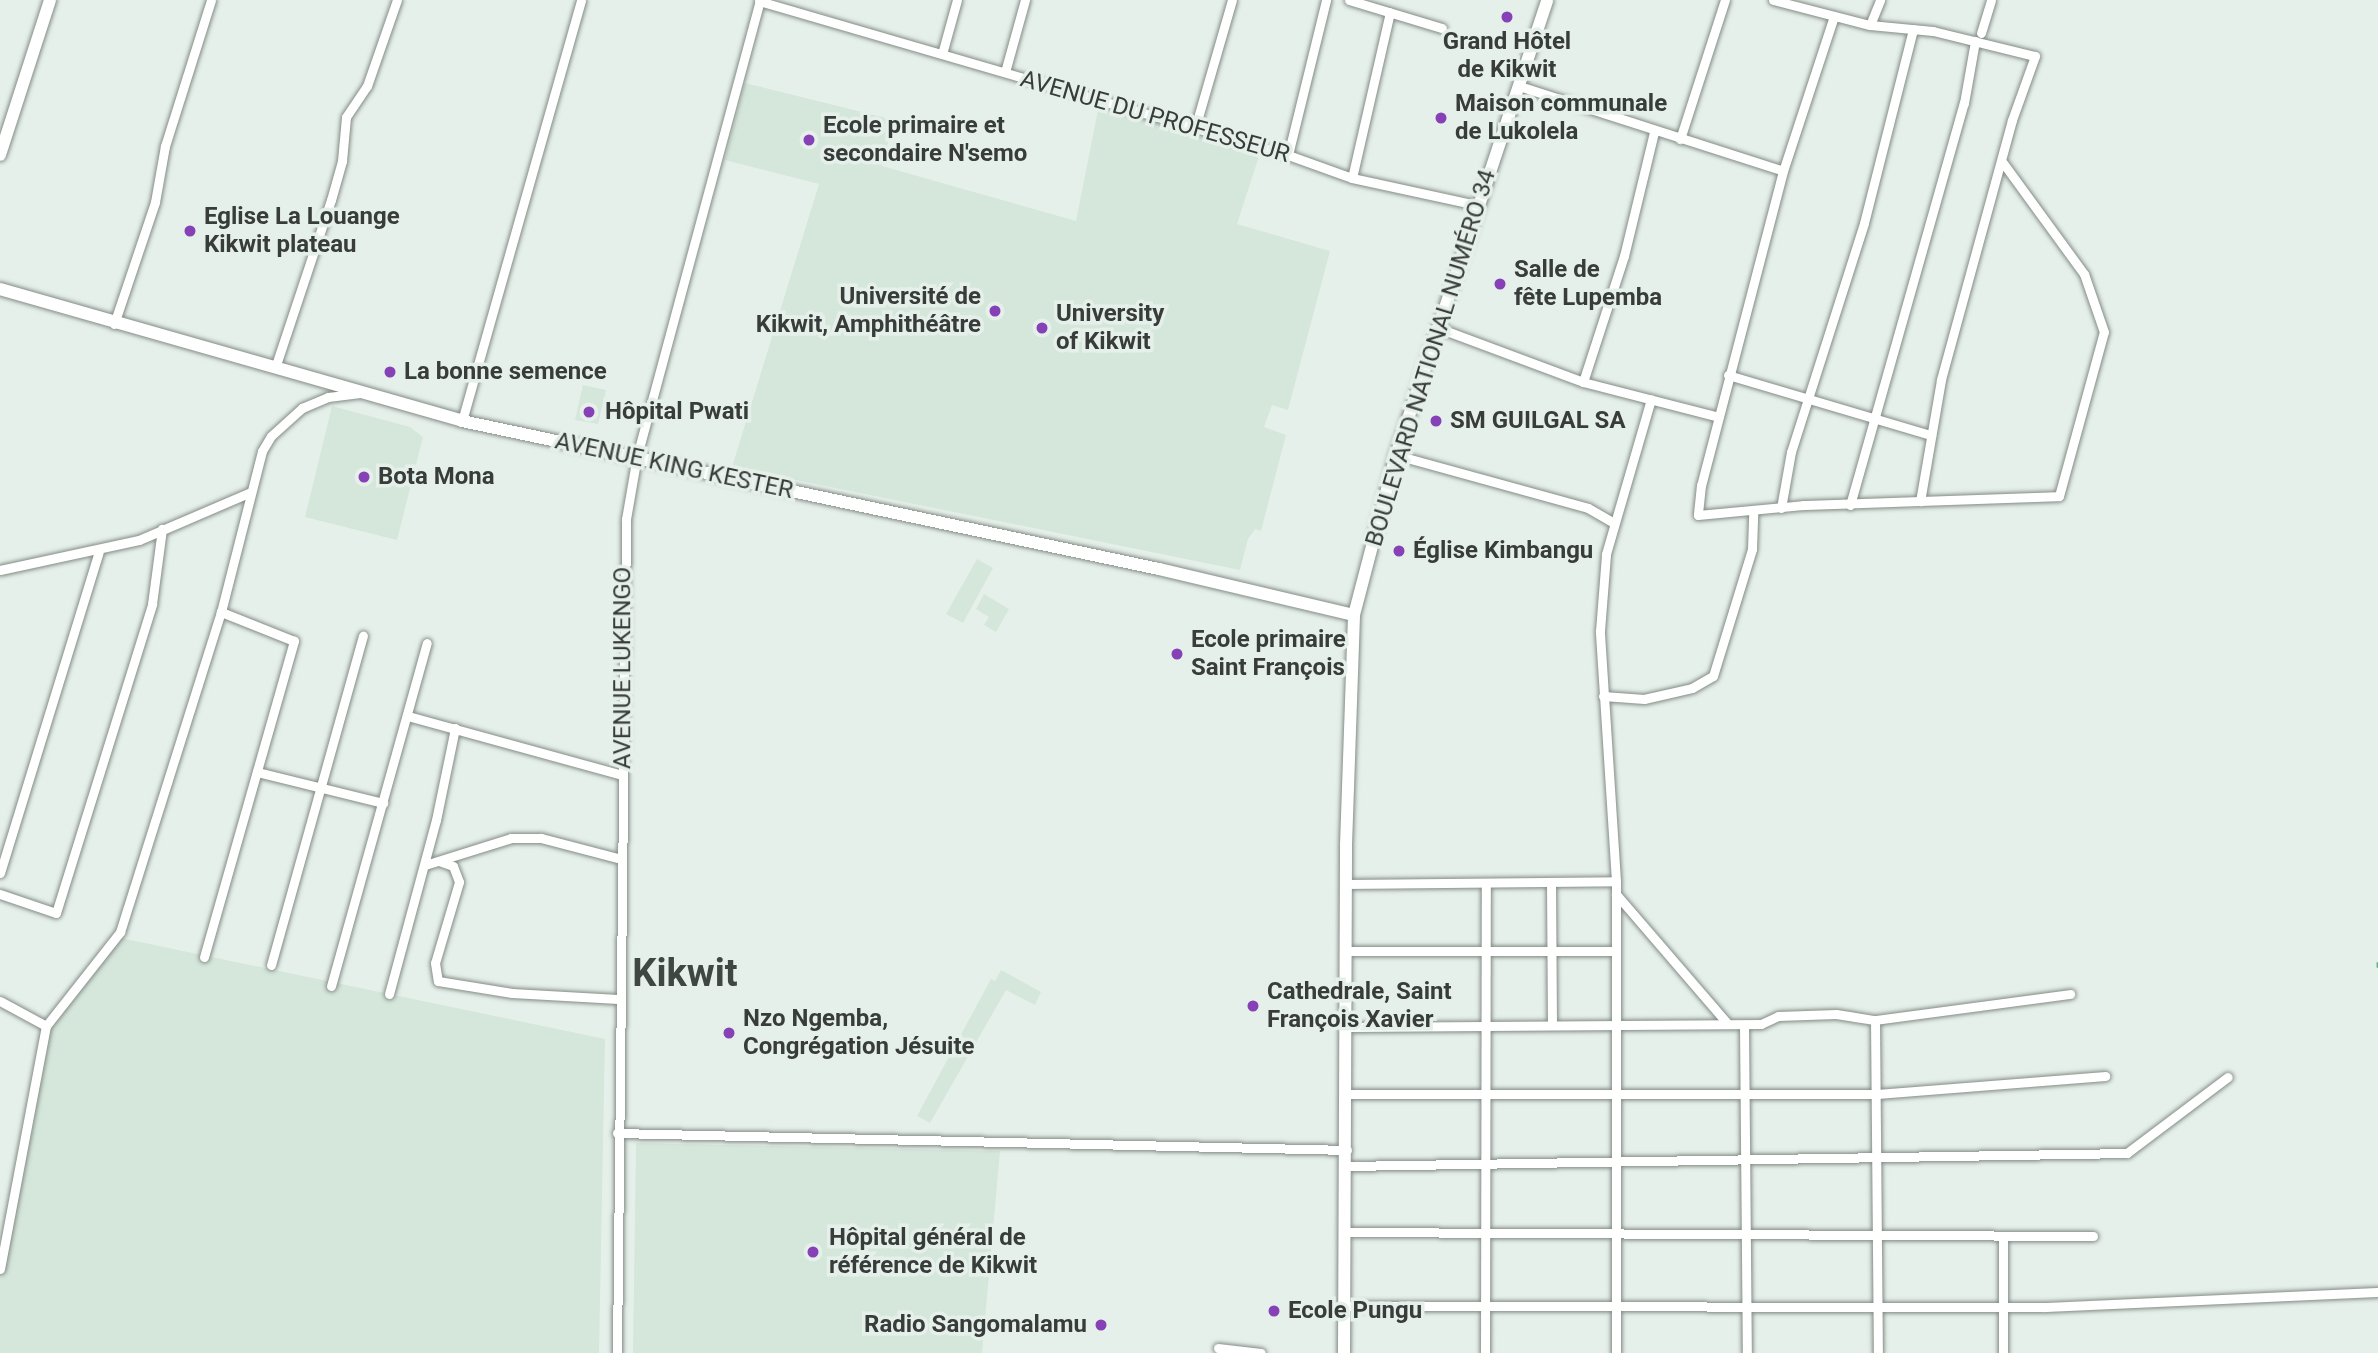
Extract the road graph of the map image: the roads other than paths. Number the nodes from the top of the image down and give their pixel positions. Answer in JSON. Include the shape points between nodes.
{"nodes":[{"id":1,"x":50,"y":0,"type":"edge"},
{"id":2,"x":211,"y":0,"type":"edge"},
{"id":3,"x":397,"y":0,"type":"edge"},
{"id":4,"x":581,"y":0,"type":"edge"},
{"id":5,"x":957,"y":0,"type":"edge"},
{"id":6,"x":1025,"y":0,"type":"edge"},
{"id":7,"x":1232,"y":0,"type":"edge"},
{"id":8,"x":1326,"y":0,"type":"edge"},
{"id":9,"x":1349,"y":0,"type":"edge"},
{"id":10,"x":1547,"y":0,"type":"edge"},
{"id":11,"x":1725,"y":0,"type":"edge"},
{"id":12,"x":1773,"y":0,"type":"edge"},
{"id":13,"x":1880,"y":0,"type":"edge"},
{"id":14,"x":1991,"y":0,"type":"edge"},
{"id":15,"x":760,"y":1,"type":"edge"},
{"id":16,"x":1788,"y":2,"type":"edge"},
{"id":17,"x":1390,"y":12,"type":"junction"},
{"id":18,"x":1835,"y":16,"type":"junction"},
{"id":19,"x":1870,"y":25,"type":"junction"},
{"id":20,"x":1442,"y":28,"type":"dead end"},
{"id":21,"x":1913,"y":29,"type":"junction"},
{"id":22,"x":1978,"y":37,"type":"junction"},
{"id":23,"x":942,"y":54,"type":"junction"},
{"id":24,"x":1005,"y":72,"type":"junction"},
{"id":25,"x":1519,"y":86,"type":"junction"},
{"id":26,"x":1195,"y":128,"type":"junction"},
{"id":27,"x":1654,"y":132,"type":"junction"},
{"id":28,"x":1680,"y":139,"type":"junction"},
{"id":29,"x":0,"y":155,"type":"edge"},
{"id":30,"x":1288,"y":155,"type":"junction"},
{"id":31,"x":2003,"y":163,"type":"junction"},
{"id":32,"x":1783,"y":171,"type":"junction"},
{"id":33,"x":1352,"y":178,"type":"junction"},
{"id":34,"x":1477,"y":205,"type":"junction"},
{"id":35,"x":0,"y":289,"type":"edge"},
{"id":36,"x":114,"y":324,"type":"junction"},
{"id":37,"x":1436,"y":327,"type":"junction"},
{"id":38,"x":275,"y":368,"type":"junction"},
{"id":39,"x":1728,"y":375,"type":"junction"},
{"id":40,"x":1583,"y":382,"type":"junction"},
{"id":41,"x":362,"y":393,"type":"junction"},
{"id":42,"x":1651,"y":399,"type":"junction"},
{"id":43,"x":1808,"y":401,"type":"junction"},
{"id":44,"x":1719,"y":417,"type":"junction"},
{"id":45,"x":1873,"y":419,"type":"junction"},
{"id":46,"x":462,"y":421,"type":"junction"},
{"id":47,"x":1931,"y":435,"type":"junction"},
{"id":48,"x":1395,"y":455,"type":"junction"},
{"id":49,"x":637,"y":456,"type":"junction"},
{"id":50,"x":251,"y":492,"type":"junction"},
{"id":51,"x":1920,"y":501,"type":"junction"},
{"id":52,"x":1850,"y":505,"type":"junction"},
{"id":53,"x":1781,"y":508,"type":"junction"},
{"id":54,"x":1753,"y":513,"type":"junction"},
{"id":55,"x":1614,"y":523,"type":"junction"},
{"id":56,"x":162,"y":529,"type":"junction"},
{"id":57,"x":99,"y":552,"type":"junction"},
{"id":58,"x":0,"y":570,"type":"edge"},
{"id":59,"x":221,"y":612,"type":"junction"},
{"id":60,"x":1354,"y":615,"type":"junction"},
{"id":61,"x":363,"y":636,"type":"dead end"},
{"id":62,"x":427,"y":643,"type":"dead end"},
{"id":63,"x":1603,"y":696,"type":"junction"},
{"id":64,"x":408,"y":716,"type":"junction"},
{"id":65,"x":455,"y":728,"type":"junction"},
{"id":66,"x":257,"y":772,"type":"junction"},
{"id":67,"x":622,"y":775,"type":"junction"},
{"id":68,"x":321,"y":788,"type":"junction"},
{"id":69,"x":383,"y":803,"type":"junction"},
{"id":70,"x":621,"y":859,"type":"junction"},
{"id":71,"x":439,"y":861,"type":"junction"},
{"id":72,"x":425,"y":865,"type":"junction"},
{"id":73,"x":0,"y":873,"type":"edge"},
{"id":74,"x":1616,"y":881,"type":"junction"},
{"id":75,"x":1486,"y":883,"type":"junction"},
{"id":76,"x":1551,"y":883,"type":"junction"},
{"id":77,"x":1349,"y":884,"type":"junction"},
{"id":78,"x":0,"y":894,"type":"edge"},
{"id":79,"x":1616,"y":894,"type":"junction"},
{"id":80,"x":1484,"y":950,"type":"junction"},
{"id":81,"x":1550,"y":950,"type":"junction"},
{"id":82,"x":1348,"y":951,"type":"junction"},
{"id":83,"x":1616,"y":951,"type":"junction"},
{"id":84,"x":204,"y":957,"type":"dead end"},
{"id":85,"x":271,"y":965,"type":"dead end"},
{"id":86,"x":331,"y":986,"type":"dead end"},
{"id":87,"x":2070,"y":994,"type":"dead end"},
{"id":88,"x":389,"y":995,"type":"dead end"},
{"id":89,"x":618,"y":999,"type":"junction"},
{"id":90,"x":0,"y":1001,"type":"edge"},
{"id":91,"x":1875,"y":1020,"type":"junction"},
{"id":92,"x":1618,"y":1022,"type":"junction"},
{"id":93,"x":1727,"y":1023,"type":"junction"},
{"id":94,"x":1552,"y":1024,"type":"junction"},
{"id":95,"x":1484,"y":1025,"type":"junction"},
{"id":96,"x":1744,"y":1025,"type":"junction"},
{"id":97,"x":46,"y":1026,"type":"junction"},
{"id":98,"x":1348,"y":1027,"type":"junction"},
{"id":99,"x":2105,"y":1076,"type":"dead end"},
{"id":100,"x":2228,"y":1077,"type":"dead end"},
{"id":101,"x":1347,"y":1094,"type":"junction"},
{"id":102,"x":1877,"y":1094,"type":"junction"},
{"id":103,"x":1485,"y":1095,"type":"junction"},
{"id":104,"x":1747,"y":1095,"type":"junction"},
{"id":105,"x":1618,"y":1097,"type":"junction"},
{"id":106,"x":617,"y":1133,"type":"junction"},
{"id":107,"x":1347,"y":1150,"type":"junction"},
{"id":108,"x":1877,"y":1159,"type":"junction"},
{"id":109,"x":1486,"y":1161,"type":"junction"},
{"id":110,"x":1614,"y":1161,"type":"junction"},
{"id":111,"x":1748,"y":1161,"type":"junction"},
{"id":112,"x":1346,"y":1166,"type":"junction"},
{"id":113,"x":1345,"y":1232,"type":"junction"},
{"id":114,"x":1747,"y":1232,"type":"junction"},
{"id":115,"x":1616,"y":1233,"type":"junction"},
{"id":116,"x":1485,"y":1235,"type":"junction"},
{"id":117,"x":1877,"y":1235,"type":"junction"},
{"id":118,"x":2093,"y":1236,"type":"dead end"},
{"id":119,"x":2003,"y":1238,"type":"junction"},
{"id":120,"x":0,"y":1269,"type":"edge"},
{"id":121,"x":2378,"y":1292,"type":"edge"},
{"id":122,"x":1344,"y":1306,"type":"junction"},
{"id":123,"x":1486,"y":1306,"type":"junction"},
{"id":124,"x":1616,"y":1306,"type":"junction"},
{"id":125,"x":1747,"y":1306,"type":"junction"},
{"id":126,"x":1878,"y":1307,"type":"junction"},
{"id":127,"x":2001,"y":1307,"type":"junction"},
{"id":128,"x":1218,"y":1348,"type":"dead end"},
{"id":129,"x":617,"y":1353,"type":"edge"},
{"id":130,"x":1261,"y":1353,"type":"edge"},
{"id":131,"x":1344,"y":1353,"type":"edge"},
{"id":132,"x":1485,"y":1353,"type":"edge"},
{"id":133,"x":1616,"y":1353,"type":"edge"},
{"id":134,"x":1747,"y":1353,"type":"edge"},
{"id":135,"x":1878,"y":1353,"type":"edge"},
{"id":136,"x":2003,"y":1353,"type":"edge"}],
"edges":[{"from":1,"to":29,"type":"street"},
{"from":2,"to":36,"type":"street","via":[[165,146],[155,202]]},
{"from":3,"to":38,"type":"street","via":[[367,86],[346,117],[342,162]]},
{"from":4,"to":46,"type":"street"},
{"from":5,"to":23,"type":"street"},
{"from":6,"to":24,"type":"street"},
{"from":7,"to":26,"type":"street"},
{"from":8,"to":30,"type":"street"},
{"from":9,"to":17,"type":"street"},
{"from":10,"to":25,"type":"street","name":"BOULEVARD NATIONAL NUMÉRO 34"},
{"from":11,"to":28,"type":"street"},
{"from":12,"to":16,"type":"street"},
{"from":13,"to":19,"type":"street"},
{"from":14,"to":22,"type":"street"},
{"from":15,"to":23,"type":"street","name":"AVENUE DU PROFESSEUR"},
{"from":15,"to":49,"type":"street","name":"AVENUE LUKENGO"},
{"from":16,"to":18,"type":"street"},
{"from":17,"to":20,"type":"street"},
{"from":17,"to":33,"type":"street"},
{"from":18,"to":19,"type":"street"},
{"from":18,"to":32,"type":"street"},
{"from":19,"to":21,"type":"street"},
{"from":21,"to":22,"type":"street"},
{"from":21,"to":43,"type":"street","via":[[1864,223]]},
{"from":22,"to":31,"type":"street","via":[[2035,56],[2012,120]]},
{"from":22,"to":45,"type":"street","via":[[1964,103]]},
{"from":23,"to":24,"type":"street","name":"AVENUE DU PROFESSEUR"},
{"from":24,"to":26,"type":"street","name":"AVENUE DU PROFESSEUR"},
{"from":25,"to":27,"type":"street"},
{"from":25,"to":34,"type":"street","name":"BOULEVARD NATIONAL NUMÉRO 34"},
{"from":26,"to":30,"type":"street","name":"AVENUE DU PROFESSEUR"},
{"from":27,"to":28,"type":"street"},
{"from":27,"to":40,"type":"street","via":[[1624,256]]},
{"from":28,"to":32,"type":"street"},
{"from":30,"to":33,"type":"street","name":"AVENUE DU PROFESSEUR"},
{"from":31,"to":47,"type":"street","via":[[1941,380]]},
{"from":31,"to":51,"type":"street","via":[[2084,274],[2105,332],[2102,356],[2082,404],[2059,496]]},
{"from":32,"to":39,"type":"street"},
{"from":33,"to":34,"type":"street","name":"AVENUE DU PROFESSEUR"},
{"from":34,"to":37,"type":"street","name":"BOULEVARD NATIONAL NUMÉRO 34"},
{"from":35,"to":36,"type":"street","name":"AVENUE KING KESTER"},
{"from":36,"to":38,"type":"street","name":"AVENUE KING KESTER"},
{"from":37,"to":40,"type":"street"},
{"from":37,"to":48,"type":"street","name":"BOULEVARD NATIONAL NUMÉRO 34"},
{"from":38,"to":41,"type":"street","name":"AVENUE KING KESTER"},
{"from":39,"to":43,"type":"street"},
{"from":39,"to":44,"type":"street"},
{"from":40,"to":42,"type":"street"},
{"from":41,"to":46,"type":"street","name":"AVENUE KING KESTER"},
{"from":41,"to":50,"type":"street","via":[[328,397],[289,418],[262,451]]},
{"from":42,"to":44,"type":"street"},
{"from":42,"to":55,"type":"street"},
{"from":43,"to":45,"type":"street"},
{"from":43,"to":53,"type":"street","via":[[1791,452]]},
{"from":44,"to":54,"type":"street","via":[[1698,515]]},
{"from":45,"to":47,"type":"street"},
{"from":45,"to":52,"type":"street"},
{"from":46,"to":49,"type":"street","name":"AVENUE KING KESTER"},
{"from":47,"to":51,"type":"street"},
{"from":48,"to":55,"type":"street","via":[[1588,508]]},
{"from":48,"to":60,"type":"street","name":"BOULEVARD NATIONAL NUMÉRO 34"},
{"from":49,"to":60,"type":"street","name":"AVENUE KING KESTER"},
{"from":49,"to":67,"type":"street","name":"AVENUE LUKENGO","via":[[623,558]]},
{"from":50,"to":56,"type":"street"},
{"from":50,"to":59,"type":"street"},
{"from":51,"to":52,"type":"street"},
{"from":52,"to":53,"type":"street"},
{"from":53,"to":54,"type":"street"},
{"from":54,"to":63,"type":"street","via":[[1752,549],[1713,676],[1692,688],[1644,698]]},
{"from":55,"to":63,"type":"street","via":[[1606,554],[1600,631]]},
{"from":56,"to":57,"type":"street"},
{"from":56,"to":78,"type":"street","via":[[152,604],[56,913]]},
{"from":57,"to":58,"type":"street"},
{"from":57,"to":73,"type":"street"},
{"from":59,"to":66,"type":"street","via":[[294,642]]},
{"from":59,"to":97,"type":"street","via":[[120,932]]},
{"from":60,"to":77,"type":"street","name":"BOULEVARD NATIONAL NUMÉRO 34","via":[[1349,668]]},
{"from":61,"to":68,"type":"street"},
{"from":62,"to":64,"type":"street"},
{"from":63,"to":74,"type":"street"},
{"from":64,"to":65,"type":"street"},
{"from":64,"to":69,"type":"street"},
{"from":65,"to":67,"type":"street"},
{"from":65,"to":72,"type":"street"},
{"from":66,"to":68,"type":"street"},
{"from":66,"to":84,"type":"street"},
{"from":67,"to":70,"type":"street","name":"AVENUE LUKENGO"},
{"from":68,"to":69,"type":"street"},
{"from":68,"to":85,"type":"street"},
{"from":69,"to":86,"type":"street"},
{"from":70,"to":71,"type":"street","via":[[541,838],[511,838]]},
{"from":70,"to":89,"type":"street","name":"AVENUE LUKENGO"},
{"from":71,"to":72,"type":"street"},
{"from":71,"to":89,"type":"street","via":[[453,866],[459,881],[435,963],[438,981],[512,993]]},
{"from":72,"to":88,"type":"street"},
{"from":74,"to":76,"type":"street"},
{"from":74,"to":79,"type":"street"},
{"from":75,"to":76,"type":"street"},
{"from":75,"to":77,"type":"street"},
{"from":75,"to":80,"type":"street"},
{"from":76,"to":81,"type":"street"},
{"from":77,"to":82,"type":"street","name":"BOULEVARD NATIONAL NUMÉRO 34"},
{"from":79,"to":83,"type":"street"},
{"from":79,"to":93,"type":"street"},
{"from":80,"to":81,"type":"street"},
{"from":80,"to":82,"type":"street"},
{"from":80,"to":95,"type":"street"},
{"from":81,"to":83,"type":"street"},
{"from":81,"to":94,"type":"street"},
{"from":82,"to":98,"type":"street","name":"BOULEVARD NATIONAL NUMÉRO 34"},
{"from":83,"to":92,"type":"street"},
{"from":87,"to":91,"type":"street"},
{"from":89,"to":106,"type":"street","name":"AVENUE LUKENGO"},
{"from":90,"to":97,"type":"street"},
{"from":91,"to":96,"type":"street","via":[[1836,1014]]},
{"from":91,"to":102,"type":"street"},
{"from":92,"to":93,"type":"street"},
{"from":92,"to":94,"type":"street"},
{"from":92,"to":105,"type":"street"},
{"from":93,"to":96,"type":"street"},
{"from":94,"to":95,"type":"street"},
{"from":95,"to":98,"type":"street"},
{"from":95,"to":103,"type":"street"},
{"from":96,"to":104,"type":"street"},
{"from":97,"to":120,"type":"street"},
{"from":98,"to":101,"type":"street","name":"BOULEVARD NATIONAL NUMÉRO 34"},
{"from":99,"to":102,"type":"street"},
{"from":100,"to":108,"type":"street","via":[[2127,1153]]},
{"from":101,"to":103,"type":"street"},
{"from":101,"to":107,"type":"street","name":"BOULEVARD NATIONAL NUMÉRO 34"},
{"from":102,"to":104,"type":"street"},
{"from":102,"to":108,"type":"street"},
{"from":103,"to":105,"type":"street"},
{"from":103,"to":109,"type":"street"},
{"from":104,"to":105,"type":"street"},
{"from":104,"to":111,"type":"street"},
{"from":105,"to":110,"type":"street"},
{"from":106,"to":107,"type":"street"},
{"from":106,"to":129,"type":"street","name":"AVENUE LUKENGO"},
{"from":107,"to":112,"type":"street","name":"BOULEVARD NATIONAL NUMÉRO 34"},
{"from":108,"to":111,"type":"street"},
{"from":108,"to":117,"type":"street"},
{"from":109,"to":110,"type":"street"},
{"from":109,"to":112,"type":"street"},
{"from":109,"to":116,"type":"street"},
{"from":110,"to":111,"type":"street"},
{"from":110,"to":115,"type":"street"},
{"from":111,"to":114,"type":"street"},
{"from":112,"to":113,"type":"street","name":"BOULEVARD NATIONAL NUMÉRO 34"},
{"from":113,"to":116,"type":"street"},
{"from":113,"to":122,"type":"street","name":"BOULEVARD NATIONAL NUMÉRO 34"},
{"from":114,"to":115,"type":"street"},
{"from":114,"to":117,"type":"street"},
{"from":114,"to":125,"type":"street"},
{"from":115,"to":116,"type":"street"},
{"from":115,"to":124,"type":"street"},
{"from":116,"to":123,"type":"street"},
{"from":117,"to":119,"type":"street"},
{"from":117,"to":126,"type":"street"},
{"from":118,"to":119,"type":"street"},
{"from":119,"to":127,"type":"street"},
{"from":121,"to":127,"type":"street"},
{"from":122,"to":123,"type":"street"},
{"from":122,"to":131,"type":"street","name":"BOULEVARD NATIONAL NUMÉRO 34"},
{"from":123,"to":124,"type":"street"},
{"from":123,"to":132,"type":"street"},
{"from":124,"to":125,"type":"street"},
{"from":124,"to":133,"type":"street"},
{"from":125,"to":126,"type":"street"},
{"from":125,"to":134,"type":"street"},
{"from":126,"to":127,"type":"street"},
{"from":126,"to":135,"type":"street"},
{"from":127,"to":136,"type":"street"},
{"from":128,"to":130,"type":"street"}]}
